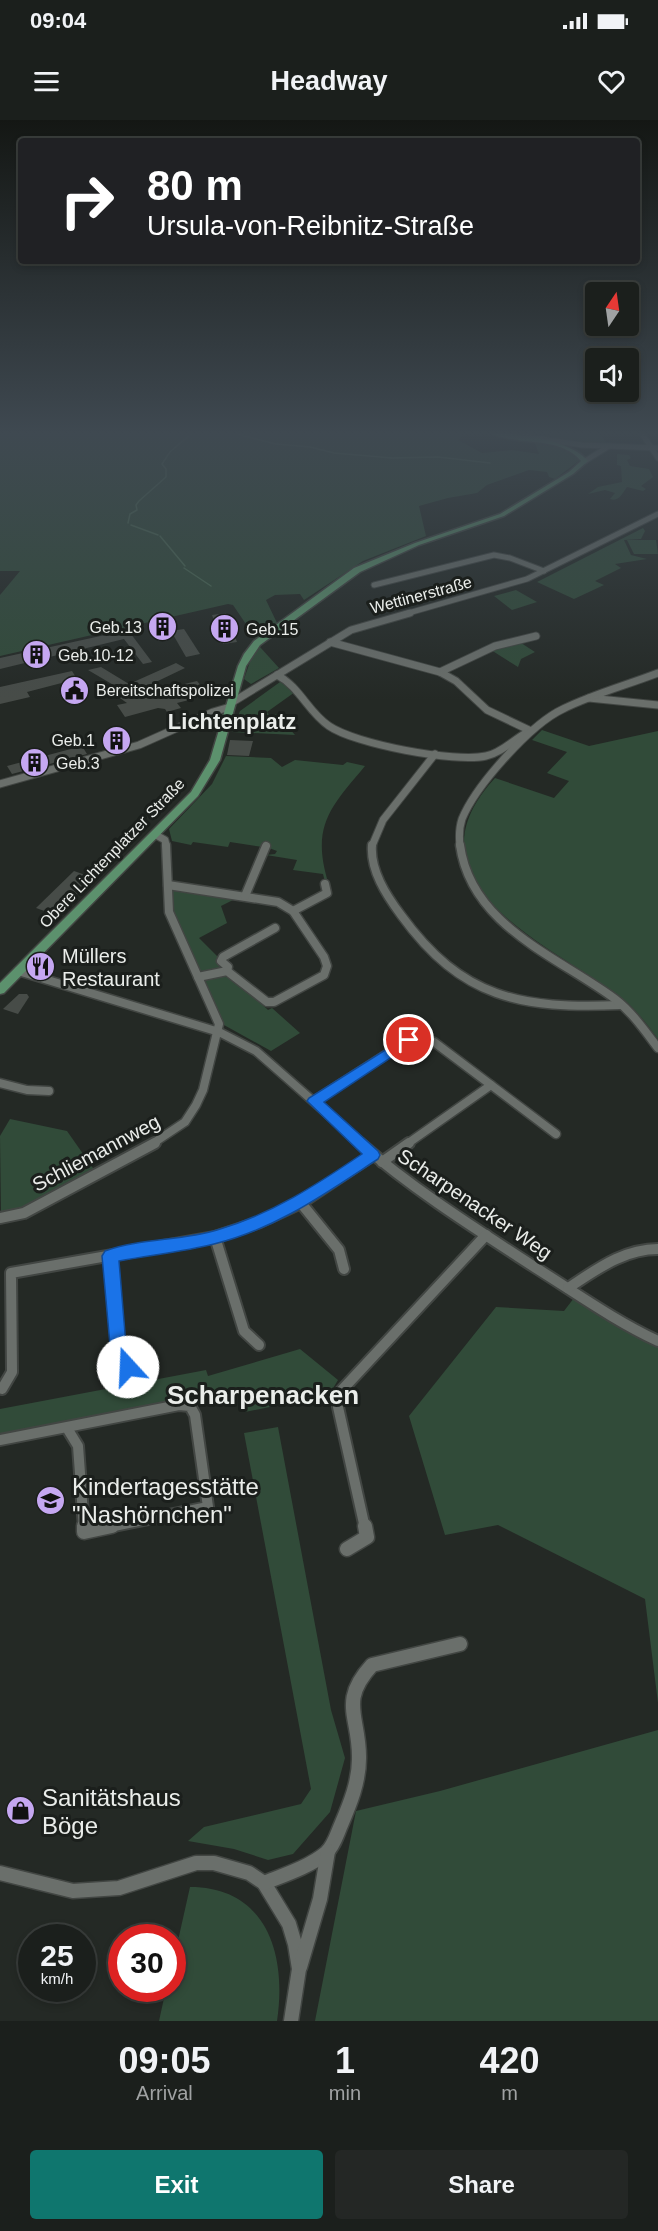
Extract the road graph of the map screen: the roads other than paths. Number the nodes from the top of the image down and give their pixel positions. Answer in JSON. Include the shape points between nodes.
{"nodes":[{"id":1,"x":480,"y":523,"type":"edge"},
{"id":2,"x":639,"y":523,"type":"edge"},
{"id":3,"x":544,"y":571,"type":"junction"},
{"id":4,"x":374,"y":585,"type":"dead end"},
{"id":5,"x":536,"y":636,"type":"dead end"},
{"id":6,"x":330,"y":642,"type":"junction"},
{"id":7,"x":440,"y":672,"type":"junction"},
{"id":8,"x":658,"y":674,"type":"edge"},
{"id":9,"x":277,"y":675,"type":"junction"},
{"id":10,"x":238,"y":681,"type":"junction"},
{"id":11,"x":264,"y":684,"type":"junction"},
{"id":12,"x":589,"y":698,"type":"junction"},
{"id":13,"x":231,"y":705,"type":"junction"},
{"id":14,"x":658,"y":705,"type":"edge"},
{"id":15,"x":194,"y":721,"type":"junction"},
{"id":16,"x":226,"y":721,"type":"junction"},
{"id":17,"x":531,"y":731,"type":"junction"},
{"id":18,"x":435,"y":754,"type":"junction"},
{"id":19,"x":0,"y":784,"type":"edge"},
{"id":20,"x":156,"y":835,"type":"junction"},
{"id":21,"x":268,"y":849,"type":"dead end"},
{"id":22,"x":325,"y":884,"type":"dead end"},
{"id":23,"x":168,"y":885,"type":"junction"},
{"id":24,"x":244,"y":896,"type":"junction"},
{"id":25,"x":293,"y":911,"type":"junction"},
{"id":26,"x":275,"y":928,"type":"dead end"},
{"id":27,"x":18,"y":971,"type":"junction"},
{"id":28,"x":227,"y":971,"type":"junction"},
{"id":29,"x":198,"y":977,"type":"junction"},
{"id":30,"x":0,"y":990,"type":"edge"},
{"id":31,"x":620,"y":1005,"type":"junction"},
{"id":32,"x":219,"y":1032,"type":"junction"},
{"id":33,"x":658,"y":1048,"type":"edge"},
{"id":34,"x":0,"y":1083,"type":"edge"},
{"id":35,"x":491,"y":1085,"type":"junction"},
{"id":36,"x":49,"y":1091,"type":"dead end"},
{"id":37,"x":314,"y":1101,"type":"junction"},
{"id":38,"x":556,"y":1134,"type":"dead end"},
{"id":39,"x":373,"y":1155,"type":"junction"},
{"id":40,"x":382,"y":1162,"type":"junction"},
{"id":41,"x":301,"y":1203,"type":"junction"},
{"id":42,"x":0,"y":1218,"type":"edge"},
{"id":43,"x":486,"y":1235,"type":"junction"},
{"id":44,"x":215,"y":1237,"type":"junction"},
{"id":45,"x":658,"y":1249,"type":"edge"},
{"id":46,"x":110,"y":1256,"type":"junction"},
{"id":47,"x":344,"y":1269,"type":"dead end"},
{"id":48,"x":568,"y":1288,"type":"junction"},
{"id":49,"x":658,"y":1341,"type":"edge"},
{"id":50,"x":259,"y":1346,"type":"dead end"},
{"id":51,"x":128,"y":1367,"type":"dead end"},
{"id":52,"x":2,"y":1389,"type":"dead end"},
{"id":53,"x":67,"y":1428,"type":"junction"},
{"id":54,"x":0,"y":1440,"type":"edge"},
{"id":55,"x":347,"y":1549,"type":"dead end"},
{"id":56,"x":460,"y":1644,"type":"dead end"},
{"id":57,"x":328,"y":1851,"type":"junction"},
{"id":58,"x":0,"y":1873,"type":"edge"},
{"id":59,"x":264,"y":1883,"type":"junction"},
{"id":60,"x":299,"y":1969,"type":"junction"},
{"id":61,"x":291,"y":2021,"type":"edge"}],
"edges":[{"from":1,"to":10,"type":"main road","name":"Obere Lichtenplatzer Straße","via":[[396,552],[351,574],[256,643]]},
{"from":2,"to":3,"type":"street","name":"Wettinerstraße"},
{"from":3,"to":4,"type":"street","via":[[494,555]]},
{"from":3,"to":6,"type":"street","name":"Wettinerstraße","via":[[501,588],[362,625]]},
{"from":5,"to":7,"type":"street","via":[[495,646]]},
{"from":6,"to":7,"type":"street"},
{"from":6,"to":9,"type":"street","name":"Wettinerstraße"},
{"from":7,"to":17,"type":"street","via":[[456,681],[487,710]]},
{"from":8,"to":12,"type":"street"},
{"from":9,"to":11,"type":"street","name":"Wettinerstraße"},
{"from":9,"to":18,"type":"street","via":[[292,682],[329,727],[357,738]]},
{"from":10,"to":11,"type":"street","via":[[246,686]]},
{"from":10,"to":13,"type":"main road","name":"Obere Lichtenplatzer Straße"},
{"from":11,"to":13,"type":"street","name":"Wettinerstraße"},
{"from":12,"to":14,"type":"street"},
{"from":12,"to":17,"type":"street","via":[[562,709]]},
{"from":13,"to":15,"type":"street","name":"Wettinerstraße"},
{"from":13,"to":16,"type":"main road","name":"Obere Lichtenplatzer Straße"},
{"from":15,"to":16,"type":"street"},
{"from":15,"to":19,"type":"street","name":"Wettinerstraße","via":[[139,745]]},
{"from":16,"to":20,"type":"main road","name":"Obere Lichtenplatzer Straße","via":[[208,773],[195,794]]},
{"from":17,"to":18,"type":"street","via":[[484,757]]},
{"from":17,"to":31,"type":"street","via":[[484,782],[468,806],[459,835],[463,864],[474,889],[520,937]]},
{"from":18,"to":31,"type":"street","via":[[378,827],[371,847],[379,879],[412,930],[453,971],[493,994],[558,1006]]},
{"from":20,"to":23,"type":"street","via":[[165,840]]},
{"from":20,"to":27,"type":"main road","name":"Obere Lichtenplatzer Straße"},
{"from":21,"to":24,"type":"street"},
{"from":22,"to":25,"type":"street","via":[[327,893]]},
{"from":23,"to":24,"type":"street"},
{"from":23,"to":29,"type":"street","via":[[172,921]]},
{"from":24,"to":25,"type":"street","via":[[278,902]]},
{"from":25,"to":28,"type":"street","via":[[324,957],[324,975],[267,1002]]},
{"from":26,"to":28,"type":"street","via":[[223,957],[221,961]]},
{"from":27,"to":30,"type":"main road","name":"Obere Lichtenplatzer Straße"},
{"from":27,"to":32,"type":"street","name":"Scharpenacker Weg"},
{"from":28,"to":29,"type":"street"},
{"from":29,"to":32,"type":"street","via":[[218,1018]]},
{"from":31,"to":33,"type":"street"},
{"from":32,"to":37,"type":"street","name":"Scharpenacker Weg","via":[[256,1051]]},
{"from":32,"to":42,"type":"street","name":"Schliemannweg","via":[[203,1090],[177,1130],[24,1213]]},
{"from":34,"to":36,"type":"street"},
{"from":35,"to":37,"type":"street","via":[[434,1042],[414,1037]]},
{"from":35,"to":38,"type":"street"},
{"from":35,"to":40,"type":"street"},
{"from":37,"to":39,"type":"street","name":"Scharpenacker Weg"},
{"from":39,"to":40,"type":"street","name":"Scharpenacker Weg"},
{"from":39,"to":41,"type":"street"},
{"from":40,"to":43,"type":"street","name":"Scharpenacker Weg"},
{"from":41,"to":44,"type":"street"},
{"from":41,"to":47,"type":"street","via":[[339,1250]]},
{"from":43,"to":48,"type":"street","name":"Scharpenacker Weg"},
{"from":43,"to":55,"type":"street","via":[[341,1391],[338,1407],[367,1537]]},
{"from":44,"to":46,"type":"street"},
{"from":44,"to":50,"type":"street","via":[[244,1331]]},
{"from":45,"to":48,"type":"street","via":[[644,1248],[618,1258]]},
{"from":46,"to":51,"type":"street","via":[[118,1345]]},
{"from":46,"to":52,"type":"street","via":[[11,1273],[12,1372]]},
{"from":48,"to":49,"type":"street","name":"Scharpenacker Weg","via":[[630,1328]]},
{"from":53,"to":53,"type":"street","via":[[78,1446],[84,1532],[207,1507],[195,1415],[190,1406]]},
{"from":53,"to":54,"type":"street"},
{"from":56,"to":57,"type":"street","via":[[372,1665],[363,1674],[351,1694],[360,1750],[358,1772],[350,1806]]},
{"from":57,"to":59,"type":"street"},
{"from":57,"to":60,"type":"street","via":[[320,1899]]},
{"from":58,"to":59,"type":"street","via":[[55,1888],[99,1890],[119,1888],[196,1863],[214,1863],[242,1870]]},
{"from":59,"to":60,"type":"street","via":[[289,1924]]},
{"from":60,"to":61,"type":"street"}]}
